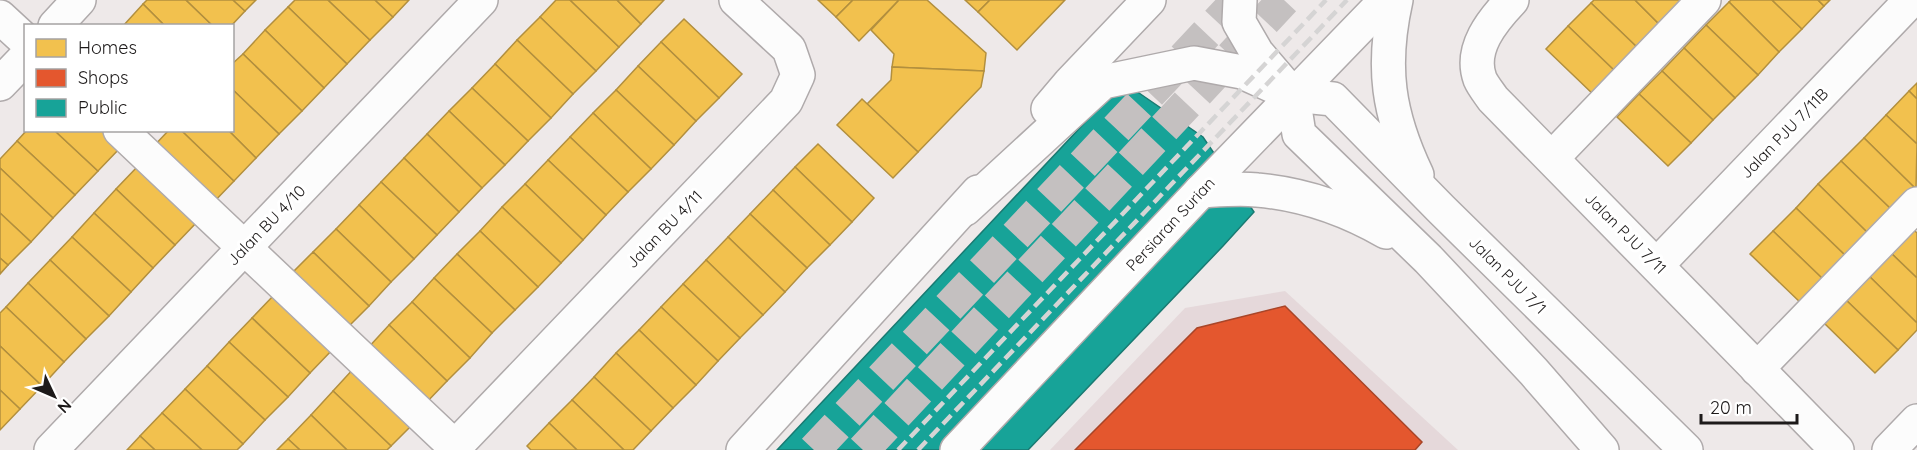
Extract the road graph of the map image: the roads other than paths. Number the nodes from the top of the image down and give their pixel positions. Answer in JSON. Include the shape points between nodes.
{"nodes":[{"id":1,"x":80,"y":0,"type":"edge"},
{"id":2,"x":481,"y":0,"type":"edge"},
{"id":3,"x":736,"y":0,"type":"edge"},
{"id":4,"x":1149,"y":0,"type":"edge"},
{"id":5,"x":1240,"y":0,"type":"edge"},
{"id":6,"x":1386,"y":0,"type":"edge"},
{"id":7,"x":1396,"y":0,"type":"edge"},
{"id":8,"x":1512,"y":0,"type":"edge"},
{"id":9,"x":1704,"y":0,"type":"edge"},
{"id":10,"x":1911,"y":0,"type":"edge"},
{"id":11,"x":0,"y":17,"type":"edge"},
{"id":12,"x":57,"y":24,"type":"edge"},
{"id":13,"x":24,"y":39,"type":"edge"},
{"id":14,"x":24,"y":59,"type":"edge"},
{"id":15,"x":0,"y":84,"type":"edge"},
{"id":16,"x":1293,"y":95,"type":"junction"},
{"id":17,"x":122,"y":132,"type":"edge"},
{"id":18,"x":1552,"y":158,"type":"junction"},
{"id":19,"x":1201,"y":191,"type":"junction"},
{"id":20,"x":1917,"y":204,"type":"edge"},
{"id":21,"x":965,"y":208,"type":"junction"},
{"id":22,"x":1441,"y":209,"type":"junction"},
{"id":23,"x":244,"y":248,"type":"junction"},
{"id":24,"x":1428,"y":260,"type":"junction"},
{"id":25,"x":1657,"y":265,"type":"junction"},
{"id":26,"x":1757,"y":369,"type":"junction"},
{"id":27,"x":1917,"y":421,"type":"edge"},
{"id":28,"x":453,"y":449,"type":"edge"},
{"id":29,"x":51,"y":450,"type":"edge"},
{"id":30,"x":744,"y":450,"type":"edge"},
{"id":31,"x":957,"y":450,"type":"edge"},
{"id":32,"x":1602,"y":450,"type":"edge"},
{"id":33,"x":1686,"y":450,"type":"edge"},
{"id":34,"x":1837,"y":450,"type":"edge"},
{"id":35,"x":1889,"y":450,"type":"edge"}],
"edges":[{"from":1,"to":12,"type":"street"},
{"from":2,"to":23,"type":"street","name":"Jalan BU 4/10"},
{"from":3,"to":28,"type":"street","name":"Jalan BU 4/11","via":[[789,49],[798,75],[786,101]]},
{"from":4,"to":21,"type":"street","via":[[1070,83]]},
{"from":5,"to":16,"type":"street","via":[[1239,22],[1257,53]]},
{"from":6,"to":16,"type":"street","name":"Persiaran Surian"},
{"from":7,"to":22,"type":"street","via":[[1387,69],[1392,107],[1406,152]]},
{"from":8,"to":18,"type":"street","name":"Jalan PJU 7/11","via":[[1486,31],[1476,57],[1480,80],[1493,99]]},
{"from":9,"to":18,"type":"street"},
{"from":10,"to":25,"type":"street","name":"Jalan PJU 7/11B"},
{"from":11,"to":13,"type":"street"},
{"from":14,"to":15,"type":"street"},
{"from":16,"to":19,"type":"street","name":"Persiaran Surian"},
{"from":16,"to":21,"type":"street","via":[[1242,72],[1194,63],[1103,82]]},
{"from":16,"to":22,"type":"street","name":"Jalan PJU 7/1","via":[[1333,99]]},
{"from":16,"to":24,"type":"street","via":[[1299,134]]},
{"from":17,"to":23,"type":"street"},
{"from":18,"to":25,"type":"street","name":"Jalan PJU 7/11"},
{"from":19,"to":24,"type":"street","via":[[1255,189],[1326,204],[1360,217]]},
{"from":19,"to":31,"type":"street","name":"Persiaran Surian"},
{"from":20,"to":26,"type":"street"},
{"from":21,"to":30,"type":"street"},
{"from":22,"to":33,"type":"street","name":"Jalan PJU 7/1"},
{"from":23,"to":28,"type":"street"},
{"from":23,"to":29,"type":"street","name":"Jalan BU 4/10"},
{"from":24,"to":32,"type":"street"},
{"from":25,"to":26,"type":"street","name":"Jalan PJU 7/11"},
{"from":26,"to":34,"type":"street","name":"Jalan PJU 7/11"},
{"from":27,"to":35,"type":"street"}]}
